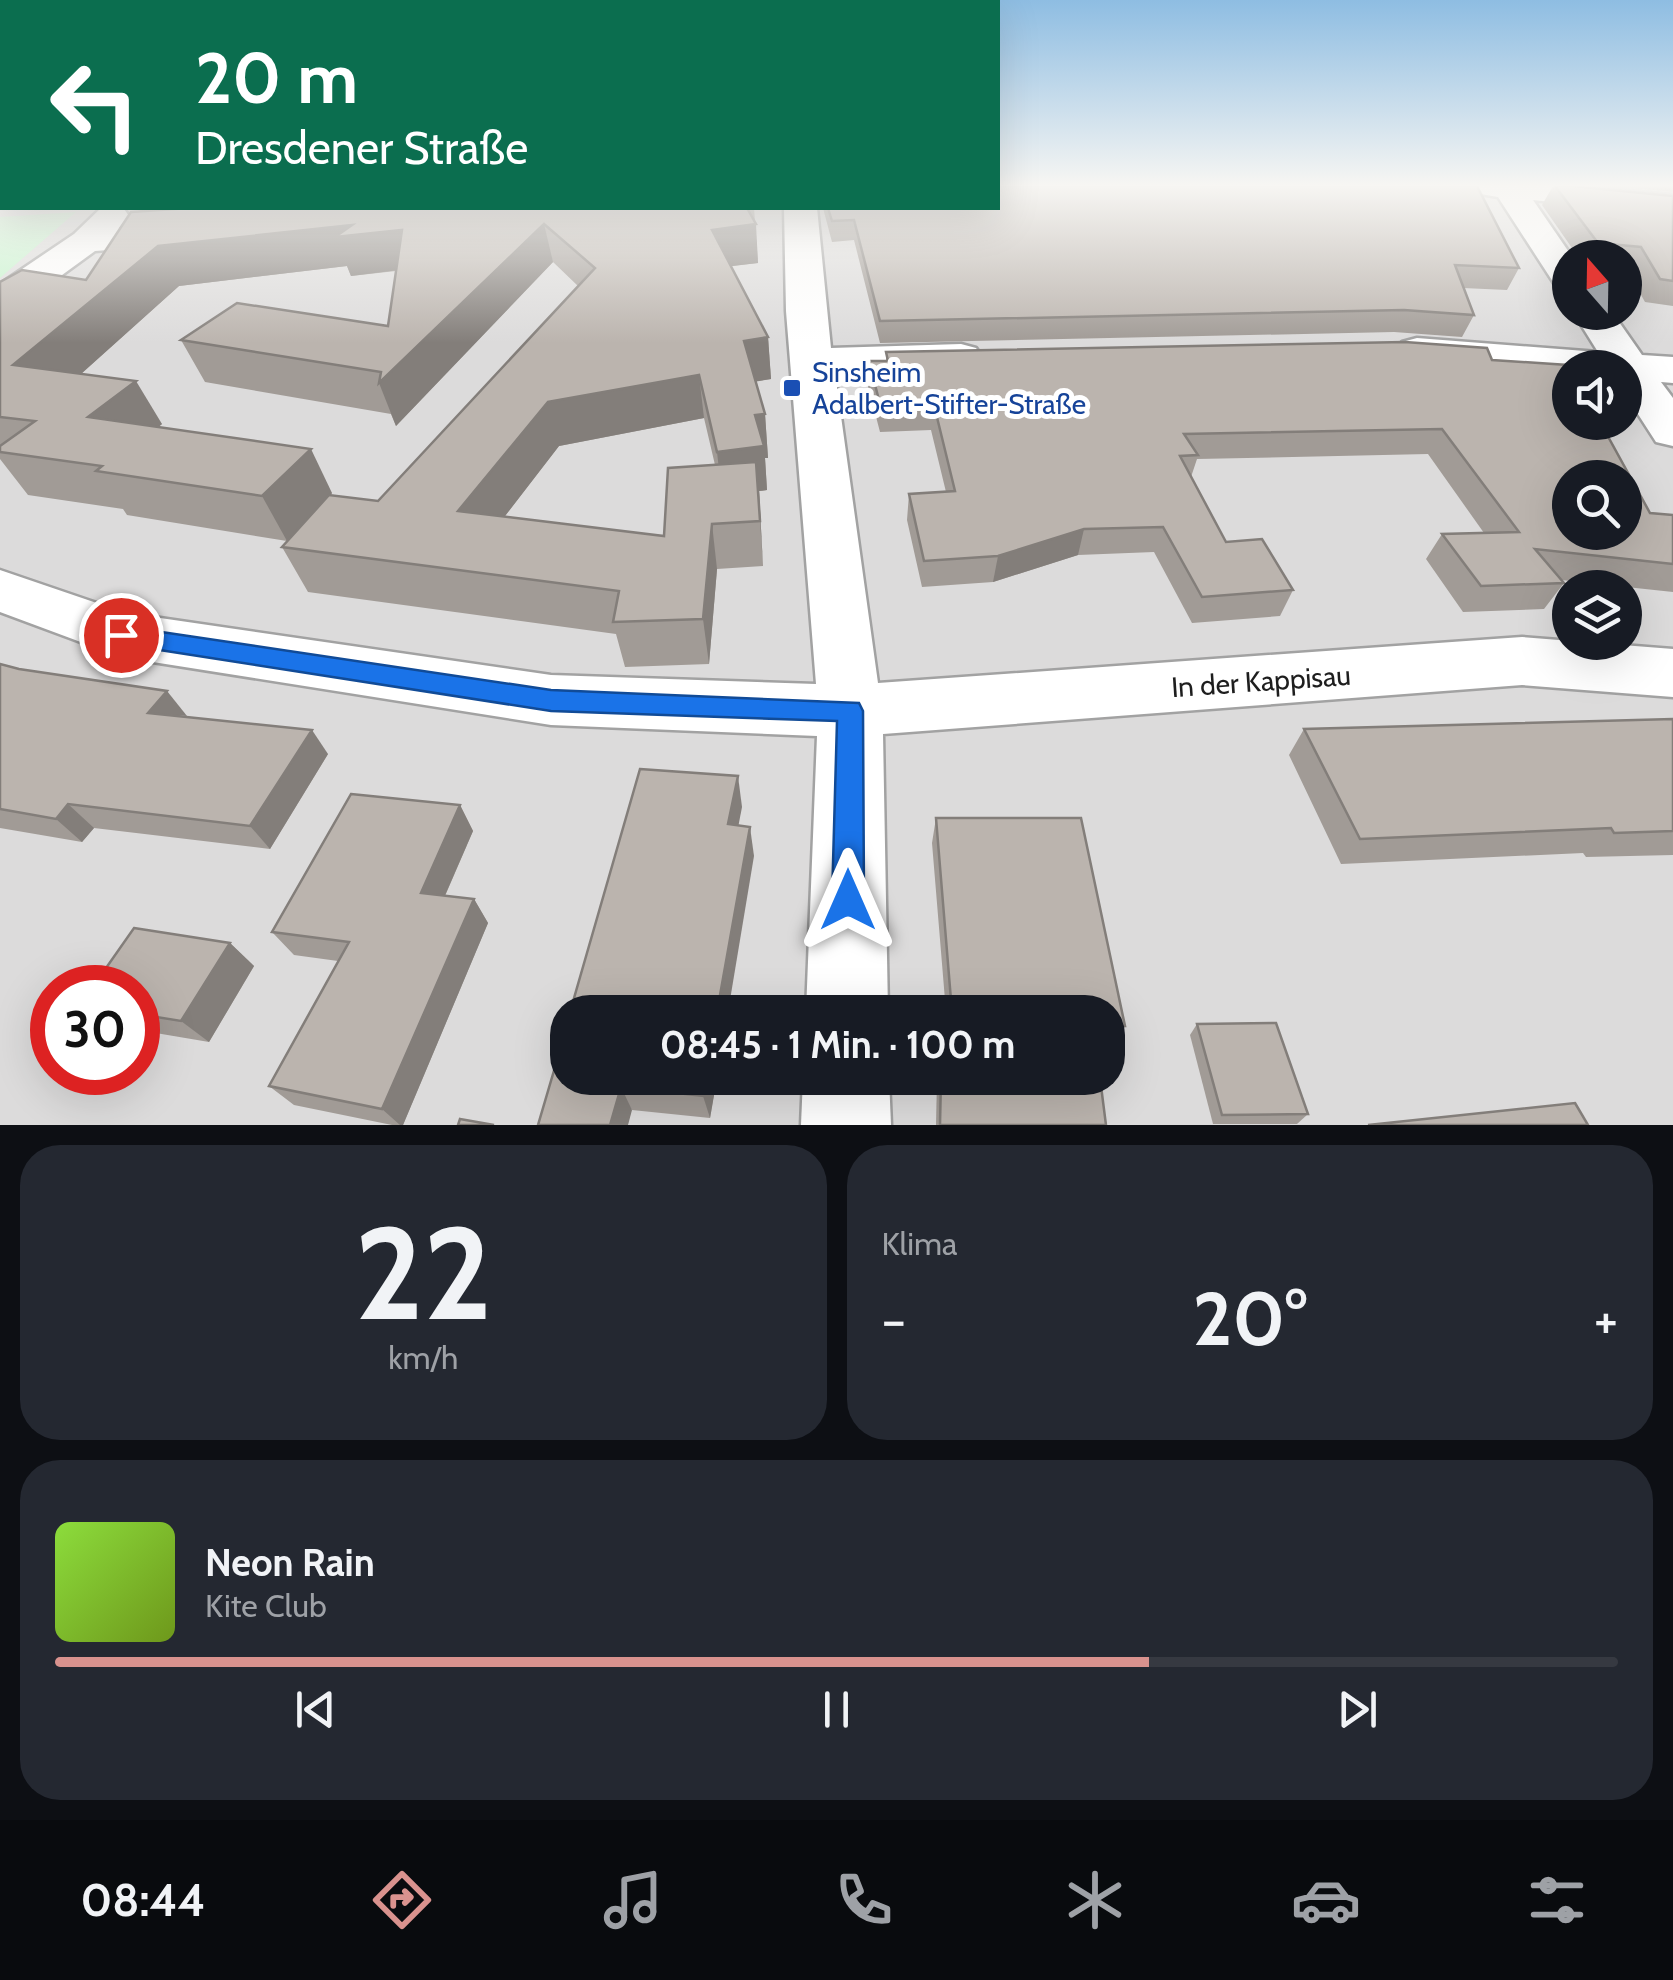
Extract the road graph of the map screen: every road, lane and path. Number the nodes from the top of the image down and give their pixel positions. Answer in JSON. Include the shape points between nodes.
{"nodes":[{"id":1,"x":89,"y":238,"type":"edge"},
{"id":2,"x":122,"y":238,"type":"edge"},
{"id":3,"x":802,"y":238,"type":"edge"},
{"id":4,"x":86,"y":241,"type":"junction"},
{"id":5,"x":0,"y":302,"type":"edge"},
{"id":6,"x":1375,"y":350,"type":"edge"},
{"id":7,"x":1002,"y":356,"type":"edge"},
{"id":8,"x":1552,"y":360,"type":"edge"},
{"id":9,"x":812,"y":361,"type":"junction"},
{"id":10,"x":1642,"y":367,"type":"edge"},
{"id":11,"x":1673,"y":370,"type":"edge"},
{"id":12,"x":1642,"y":386,"type":"edge"},
{"id":13,"x":1673,"y":432,"type":"edge"},
{"id":14,"x":0,"y":590,"type":"edge"},
{"id":15,"x":1673,"y":672,"type":"edge"},
{"id":16,"x":850,"y":711,"type":"junction"},
{"id":17,"x":847,"y":995,"type":"edge"},
{"id":18,"x":846,"y":1095,"type":"edge"},
{"id":19,"x":846,"y":1125,"type":"edge"}],
"edges":[{"from":1,"to":4,"type":"street"},
{"from":2,"to":4,"type":"street"},
{"from":3,"to":9,"type":"street"},
{"from":4,"to":5,"type":"street"},
{"from":6,"to":8,"type":"street"},
{"from":7,"to":9,"type":"street"},
{"from":9,"to":16,"type":"street"},
{"from":10,"to":11,"type":"street"},
{"from":12,"to":13,"type":"street"},
{"from":14,"to":16,"type":"street","name":"In der Kappisau","via":[[121,635],[551,700]]},
{"from":15,"to":16,"type":"street","name":"In der Kappisau","via":[[1522,661]]},
{"from":16,"to":17,"type":"street"},
{"from":18,"to":19,"type":"street"}]}
